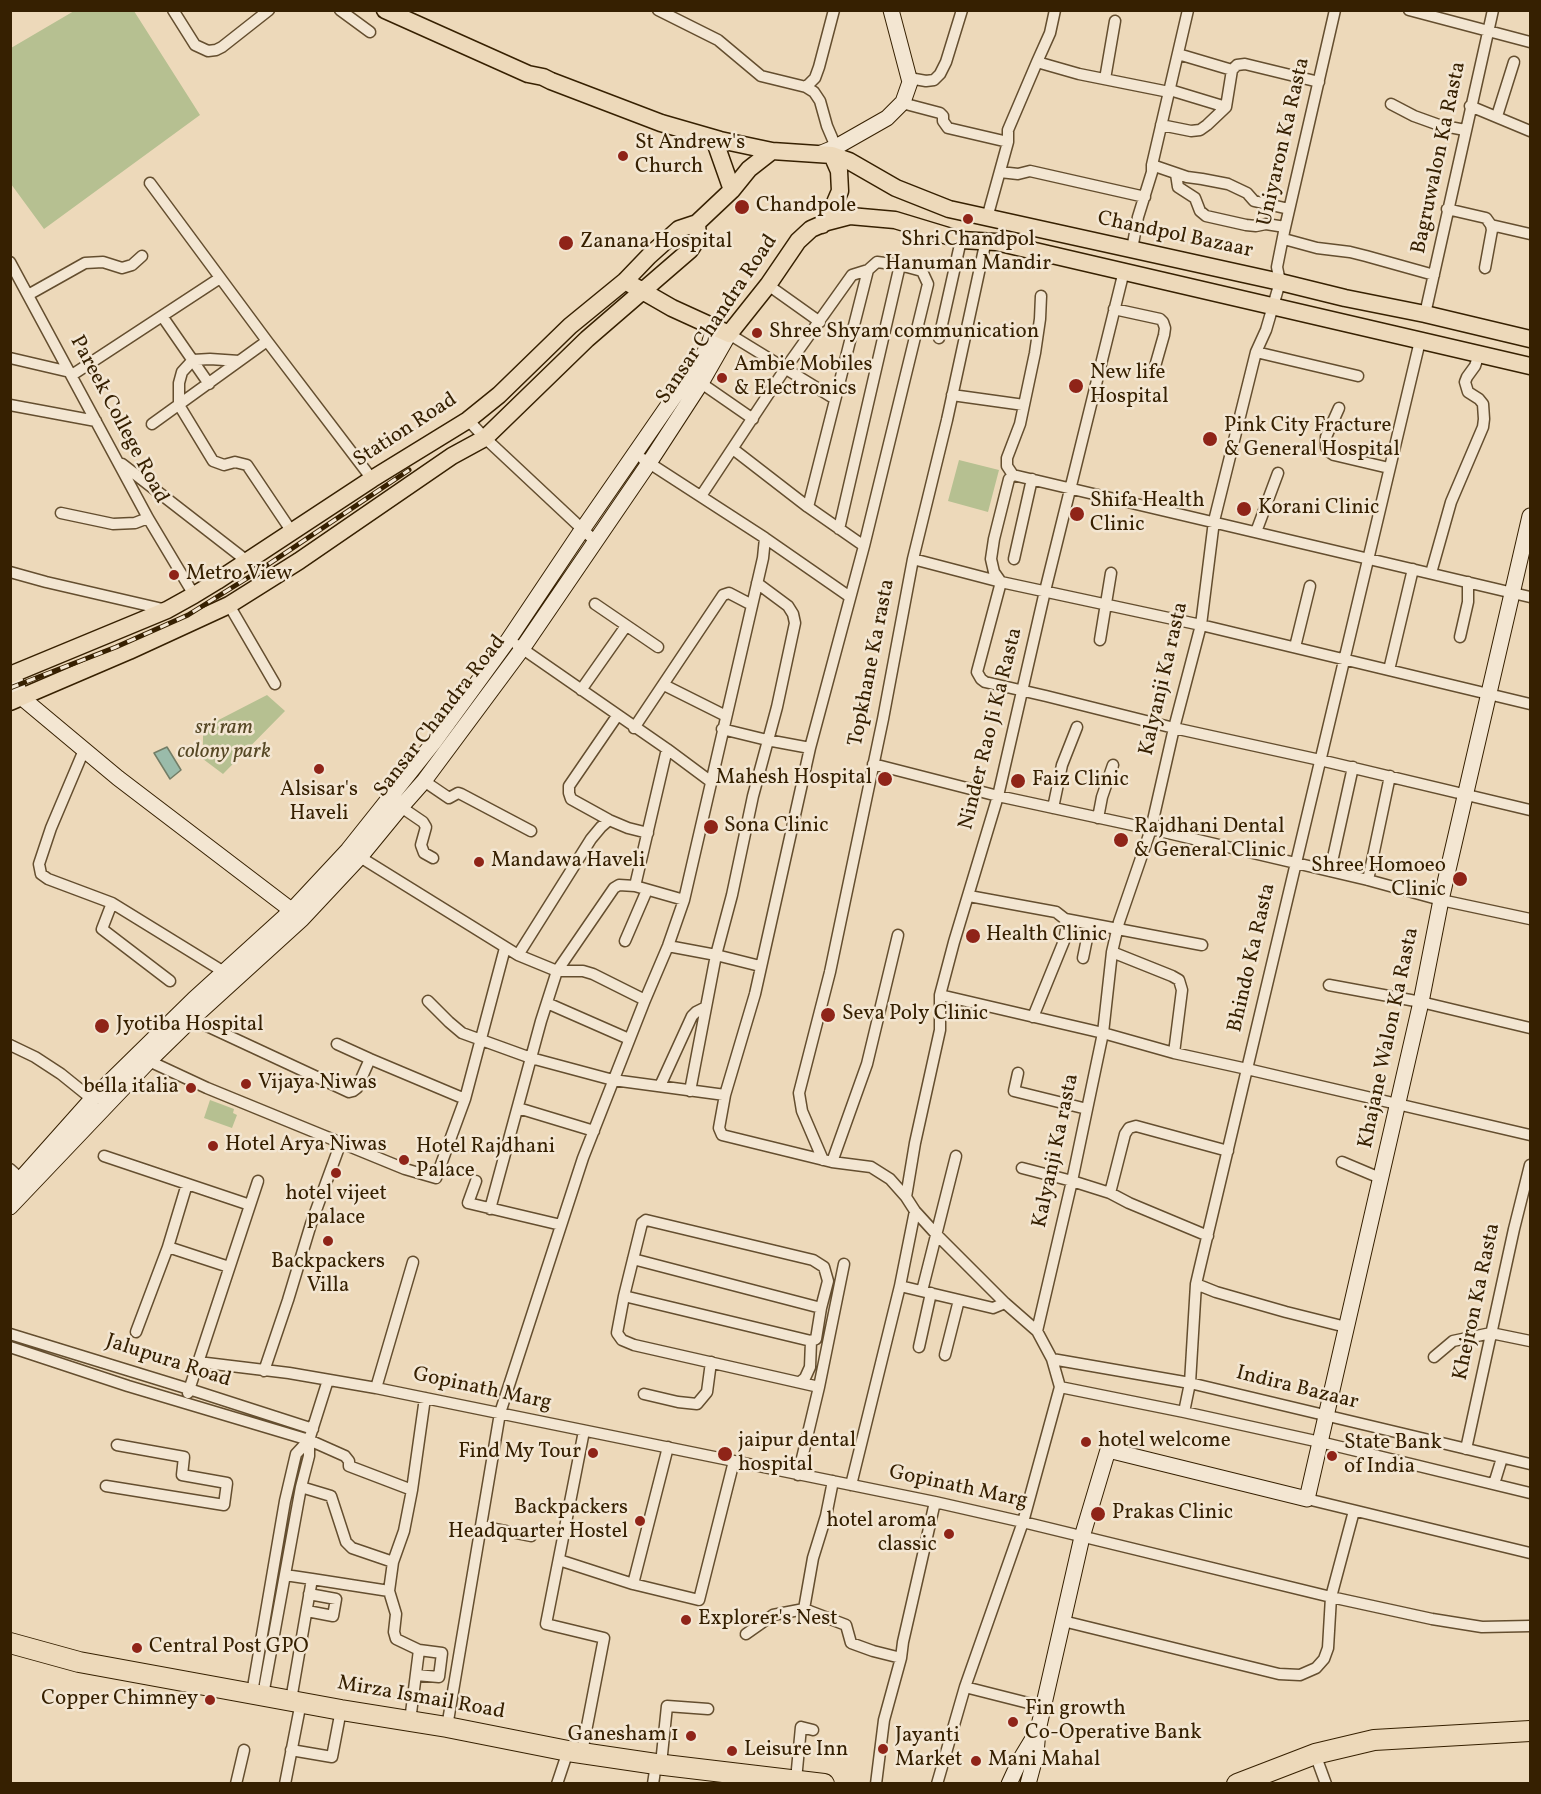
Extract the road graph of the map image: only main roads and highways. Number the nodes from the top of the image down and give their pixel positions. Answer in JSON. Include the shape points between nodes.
{"nodes":[{"id":1,"x":385,"y":10,"type":"edge"},
{"id":2,"x":406,"y":10,"type":"edge"},
{"id":3,"x":543,"y":77,"type":"junction"},
{"id":4,"x":714,"y":139,"type":"junction"},
{"id":5,"x":772,"y":150,"type":"junction"},
{"id":6,"x":829,"y":152,"type":"junction"},
{"id":7,"x":732,"y":190,"type":"junction"},
{"id":8,"x":850,"y":216,"type":"joint"},
{"id":9,"x":697,"y":224,"type":"junction"},
{"id":10,"x":822,"y":225,"type":"junction"},
{"id":11,"x":625,"y":281,"type":"junction"},
{"id":12,"x":643,"y":292,"type":"junction"},
{"id":13,"x":1530,"y":339,"type":"edge"},
{"id":14,"x":1530,"y":366,"type":"edge"},
{"id":15,"x":12,"y":674,"type":"edge"},
{"id":16,"x":16,"y":699,"type":"edge"},
{"id":17,"x":11,"y":1643,"type":"edge"},
{"id":18,"x":1530,"y":1731,"type":"edge"},
{"id":19,"x":824,"y":1784,"type":"edge"},
{"id":20,"x":1237,"y":1784,"type":"edge"}],
"edges":[{"from":1,"to":3,"type":"main road","via":[[528,75]]},
{"from":2,"to":3,"type":"main road","via":[[536,68]]},
{"from":3,"to":4,"type":"main road","name":"Chandpol Bazaar","via":[[660,123]]},
{"from":4,"to":5,"type":"main road","name":"Chandpol Bazaar"},
{"from":4,"to":7,"type":"main road"},
{"from":5,"to":6,"type":"main road","name":"Chandpol Bazaar"},
{"from":5,"to":7,"type":"main road","name":"Station Road"},
{"from":6,"to":10,"type":"main road","via":[[839,171],[840,191]]},
{"from":6,"to":13,"type":"main road","name":"Chandpol Bazaar","via":[[896,188],[949,209]]},
{"from":7,"to":9,"type":"main road","name":"Station Road"},
{"from":8,"to":10,"type":"main road","name":"Sansar Chandra Road"},
{"from":8,"to":14,"type":"main road","name":"Chandpol Bazaar","via":[[895,220],[970,242],[986,240]]},
{"from":9,"to":11,"type":"main road","name":"Station Road","via":[[679,229]]},
{"from":9,"to":12,"type":"main road","via":[[698,238],[690,250]]},
{"from":10,"to":12,"type":"main road","name":"Sansar Chandra Road","via":[[798,241],[729,334]]},
{"from":11,"to":12,"type":"main road"},
{"from":11,"to":15,"type":"main road","name":"Station Road","via":[[468,420],[194,595],[167,610]]},
{"from":12,"to":16,"type":"main road","via":[[587,339],[485,438],[452,456],[299,561],[229,605]]},
{"from":17,"to":19,"type":"highway","name":"Mirza Ismail Road","via":[[79,1662],[575,1751]]},
{"from":18,"to":20,"type":"highway","via":[[1374,1740],[1315,1754]]}]}
